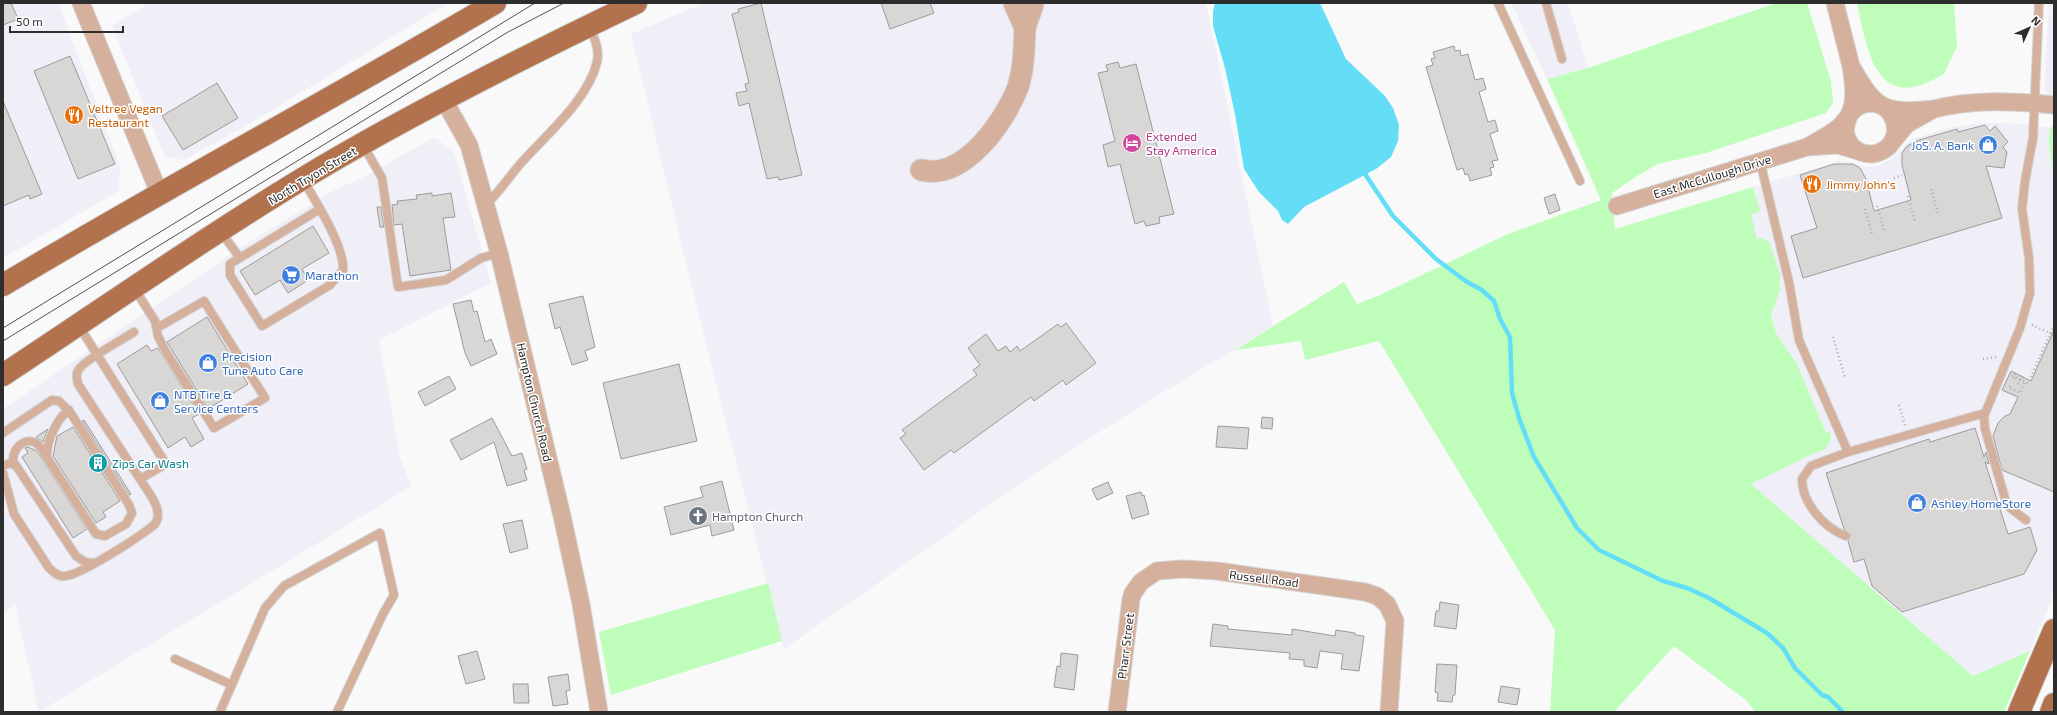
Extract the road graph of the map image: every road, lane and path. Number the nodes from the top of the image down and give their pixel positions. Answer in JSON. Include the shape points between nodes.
{"nodes":[{"id":1,"x":81,"y":3,"type":"edge"},
{"id":2,"x":636,"y":3,"type":"edge"},
{"id":3,"x":1014,"y":3,"type":"edge"},
{"id":4,"x":1033,"y":3,"type":"edge"},
{"id":5,"x":1498,"y":3,"type":"edge"},
{"id":6,"x":1546,"y":3,"type":"edge"},
{"id":7,"x":1835,"y":3,"type":"edge"},
{"id":8,"x":2039,"y":3,"type":"edge"},
{"id":9,"x":491,"y":4,"type":"edge"},
{"id":10,"x":589,"y":26,"type":"junction"},
{"id":11,"x":1026,"y":28,"type":"junction"},
{"id":12,"x":1562,"y":59,"type":"dead end"},
{"id":13,"x":1851,"y":66,"type":"junction"},
{"id":14,"x":444,"y":100,"type":"junction"},
{"id":15,"x":2036,"y":103,"type":"junction"},
{"id":16,"x":2054,"y":105,"type":"edge"},
{"id":17,"x":1882,"y":106,"type":"junction"},
{"id":18,"x":1934,"y":109,"type":"junction"},
{"id":19,"x":1848,"y":117,"type":"junction"},
{"id":20,"x":1892,"y":142,"type":"junction"},
{"id":21,"x":363,"y":145,"type":"junction"},
{"id":22,"x":1807,"y":147,"type":"junction"},
{"id":23,"x":1858,"y":151,"type":"junction"},
{"id":24,"x":1760,"y":161,"type":"junction"},
{"id":25,"x":921,"y":170,"type":"dead end"},
{"id":26,"x":1902,"y":176,"type":"dead end"},
{"id":27,"x":1894,"y":178,"type":"dead end"},
{"id":28,"x":303,"y":180,"type":"junction"},
{"id":29,"x":1580,"y":181,"type":"dead end"},
{"id":30,"x":1878,"y":182,"type":"dead end"},
{"id":31,"x":1870,"y":185,"type":"dead end"},
{"id":32,"x":1931,"y":189,"type":"dead end"},
{"id":33,"x":160,"y":194,"type":"junction"},
{"id":34,"x":1908,"y":196,"type":"dead end"},
{"id":35,"x":486,"y":205,"type":"junction"},
{"id":36,"x":1617,"y":206,"type":"dead end"},
{"id":37,"x":1877,"y":206,"type":"dead end"},
{"id":38,"x":320,"y":209,"type":"junction"},
{"id":39,"x":1865,"y":209,"type":"dead end"},
{"id":40,"x":1938,"y":214,"type":"dead end"},
{"id":41,"x":1915,"y":221,"type":"dead end"},
{"id":42,"x":1884,"y":230,"type":"dead end"},
{"id":43,"x":221,"y":231,"type":"junction"},
{"id":44,"x":1872,"y":234,"type":"dead end"},
{"id":45,"x":499,"y":253,"type":"junction"},
{"id":46,"x":240,"y":258,"type":"junction"},
{"id":47,"x":3,"y":285,"type":"edge"},
{"id":48,"x":134,"y":288,"type":"junction"},
{"id":49,"x":78,"y":325,"type":"junction"},
{"id":50,"x":2032,"y":325,"type":"dead end"},
{"id":51,"x":2054,"y":325,"type":"edge"},
{"id":52,"x":157,"y":328,"type":"junction"},
{"id":53,"x":134,"y":332,"type":"dead end"},
{"id":54,"x":2052,"y":334,"type":"dead end"},
{"id":55,"x":1833,"y":337,"type":"dead end"},
{"id":56,"x":98,"y":355,"type":"junction"},
{"id":57,"x":1996,"y":357,"type":"dead end"},
{"id":58,"x":1983,"y":359,"type":"dead end"},
{"id":59,"x":3,"y":375,"type":"edge"},
{"id":60,"x":2012,"y":376,"type":"dead end"},
{"id":61,"x":1845,"y":378,"type":"dead end"},
{"id":62,"x":2020,"y":379,"type":"junction"},
{"id":63,"x":2025,"y":380,"type":"junction"},
{"id":64,"x":2018,"y":384,"type":"dead end"},
{"id":65,"x":69,"y":410,"type":"junction"},
{"id":66,"x":1984,"y":413,"type":"junction"},
{"id":67,"x":3,"y":433,"type":"edge"},
{"id":68,"x":1848,"y":452,"type":"junction"},
{"id":69,"x":47,"y":457,"type":"junction"},
{"id":70,"x":3,"y":466,"type":"edge"},
{"id":71,"x":16,"y":466,"type":"junction"},
{"id":72,"x":3,"y":473,"type":"edge"},
{"id":73,"x":140,"y":479,"type":"junction"},
{"id":74,"x":2026,"y":520,"type":"dead end"},
{"id":75,"x":1846,"y":536,"type":"dead end"},
{"id":76,"x":94,"y":563,"type":"junction"},
{"id":77,"x":1141,"y":582,"type":"joint"},
{"id":78,"x":2054,"y":630,"type":"edge"},
{"id":79,"x":175,"y":659,"type":"dead end"},
{"id":80,"x":232,"y":685,"type":"junction"},
{"id":81,"x":2054,"y":704,"type":"edge"},
{"id":82,"x":220,"y":712,"type":"edge"},
{"id":83,"x":337,"y":712,"type":"edge"},
{"id":84,"x":599,"y":712,"type":"edge"},
{"id":85,"x":1117,"y":712,"type":"edge"},
{"id":86,"x":1389,"y":712,"type":"edge"},
{"id":87,"x":2019,"y":712,"type":"edge"},
{"id":88,"x":2051,"y":712,"type":"edge"}],
"edges":[{"from":1,"to":33,"type":"street"},
{"from":2,"to":10,"type":"main road","name":"North Tryon Street"},
{"from":3,"to":11,"type":"street"},
{"from":4,"to":11,"type":"street"},
{"from":5,"to":29,"type":"lane"},
{"from":6,"to":12,"type":"lane"},
{"from":7,"to":13,"type":"street"},
{"from":8,"to":15,"type":"lane"},
{"from":9,"to":33,"type":"main road","via":[[405,57]]},
{"from":10,"to":14,"type":"main road","name":"North Tryon Street"},
{"from":10,"to":35,"type":"lane","via":[[598,55],[585,88],[571,109]]},
{"from":11,"to":25,"type":"street","via":[[1023,66],[1018,87],[998,124],[969,158],[934,171]]},
{"from":13,"to":17,"type":"street","via":[[1865,90]]},
{"from":13,"to":19,"type":"street","via":[[1853,96]]},
{"from":14,"to":21,"type":"main road","name":"North Tryon Street"},
{"from":14,"to":35,"type":"street","name":"Hampton Church Road","via":[[469,145]]},
{"from":15,"to":16,"type":"street","name":"East McCullough Drive"},
{"from":15,"to":18,"type":"street","name":"East McCullough Drive","via":[[1991,100]]},
{"from":15,"to":66,"type":"lane","via":[[2022,209],[2029,258],[2030,294],[2020,328]]},
{"from":17,"to":18,"type":"street","name":"East McCullough Drive","via":[[1904,111]]},
{"from":17,"to":19,"type":"street","name":"East McCullough Drive","via":[[1862,104]]},
{"from":17,"to":20,"type":"street","via":[[1895,121],[1896,129]]},
{"from":18,"to":20,"type":"street","name":"East McCullough Drive","via":[[1907,124]]},
{"from":19,"to":22,"type":"street","name":"East McCullough Drive","via":[[1837,129]]},
{"from":19,"to":23,"type":"street","via":[[1845,129],[1847,137]]},
{"from":20,"to":23,"type":"street","name":"East McCullough Drive","via":[[1879,152],[1870,154]]},
{"from":21,"to":28,"type":"main road","name":"North Tryon Street"},
{"from":21,"to":45,"type":"lane","via":[[382,178],[398,287],[446,280],[480,258]]},
{"from":22,"to":23,"type":"street","name":"East McCullough Drive","via":[[1838,145]]},
{"from":22,"to":24,"type":"street","name":"East McCullough Drive"},
{"from":24,"to":36,"type":"street","name":"East McCullough Drive"},
{"from":24,"to":68,"type":"lane","via":[[1789,282],[1799,340]]},
{"from":26,"to":27,"type":"path"},
{"from":28,"to":38,"type":"lane"},
{"from":28,"to":43,"type":"main road","name":"North Tryon Street"},
{"from":30,"to":31,"type":"path"},
{"from":32,"to":40,"type":"path"},
{"from":33,"to":47,"type":"main road"},
{"from":34,"to":41,"type":"path"},
{"from":35,"to":45,"type":"street","name":"Hampton Church Road"},
{"from":37,"to":42,"type":"path"},
{"from":38,"to":46,"type":"lane"},
{"from":38,"to":46,"type":"lane","via":[[341,254],[343,270],[330,285],[262,326],[230,275],[230,264]]},
{"from":39,"to":44,"type":"path"},
{"from":43,"to":46,"type":"lane"},
{"from":43,"to":48,"type":"main road","name":"North Tryon Street"},
{"from":45,"to":84,"type":"street","name":"Hampton Church Road","via":[[562,516],[581,604]]},
{"from":48,"to":49,"type":"main road","name":"North Tryon Street"},
{"from":48,"to":52,"type":"lane"},
{"from":49,"to":56,"type":"lane"},
{"from":49,"to":59,"type":"main road","name":"North Tryon Street"},
{"from":50,"to":54,"type":"path"},
{"from":51,"to":63,"type":"path","bridge":true,"via":[[2028,383]]},
{"from":52,"to":52,"type":"lane","via":[[204,300],[265,398],[214,428],[166,352]]},
{"from":53,"to":56,"type":"lane"},
{"from":55,"to":61,"type":"path"},
{"from":56,"to":73,"type":"lane","via":[[78,369],[78,384]]},
{"from":56,"to":73,"type":"lane","via":[[166,464]]},
{"from":57,"to":58,"type":"path"},
{"from":60,"to":62,"type":"path","bridge":true},
{"from":62,"to":63,"type":"path","bridge":true},
{"from":62,"to":64,"type":"path","bridge":true},
{"from":63,"to":63,"type":"path","via":[[2020,393],[2009,388],[2015,374]]},
{"from":65,"to":67,"type":"lane","via":[[59,401],[52,400]]},
{"from":65,"to":69,"type":"lane","via":[[61,416],[47,447]]},
{"from":65,"to":69,"type":"lane","via":[[129,505],[132,514],[129,520],[105,536],[96,534]]},
{"from":66,"to":68,"type":"lane"},
{"from":66,"to":74,"type":"lane","via":[[1985,429],[2006,502]]},
{"from":68,"to":75,"type":"lane","via":[[1811,466],[1802,479],[1803,491],[1817,515],[1831,528]]},
{"from":69,"to":71,"type":"lane","via":[[38,445],[24,442],[13,453]]},
{"from":70,"to":71,"type":"lane","via":[[10,463]]},
{"from":71,"to":76,"type":"lane","via":[[76,556],[85,562]]},
{"from":72,"to":76,"type":"lane","via":[[14,514],[52,572],[64,576]]},
{"from":73,"to":76,"type":"lane","via":[[158,508],[158,521]]},
{"from":77,"to":85,"type":"street","name":"Pharr Street","via":[[1131,599]]},
{"from":77,"to":86,"type":"street","name":"Russell Road","via":[[1149,575],[1163,570],[1182,569],[1364,592],[1377,596],[1387,604],[1395,621]]},
{"from":78,"to":87,"type":"main road"},
{"from":79,"to":80,"type":"lane"},
{"from":80,"to":82,"type":"lane"},
{"from":80,"to":83,"type":"lane","via":[[265,608],[284,586],[380,533],[394,595]]},
{"from":81,"to":88,"type":"main road"}]}
